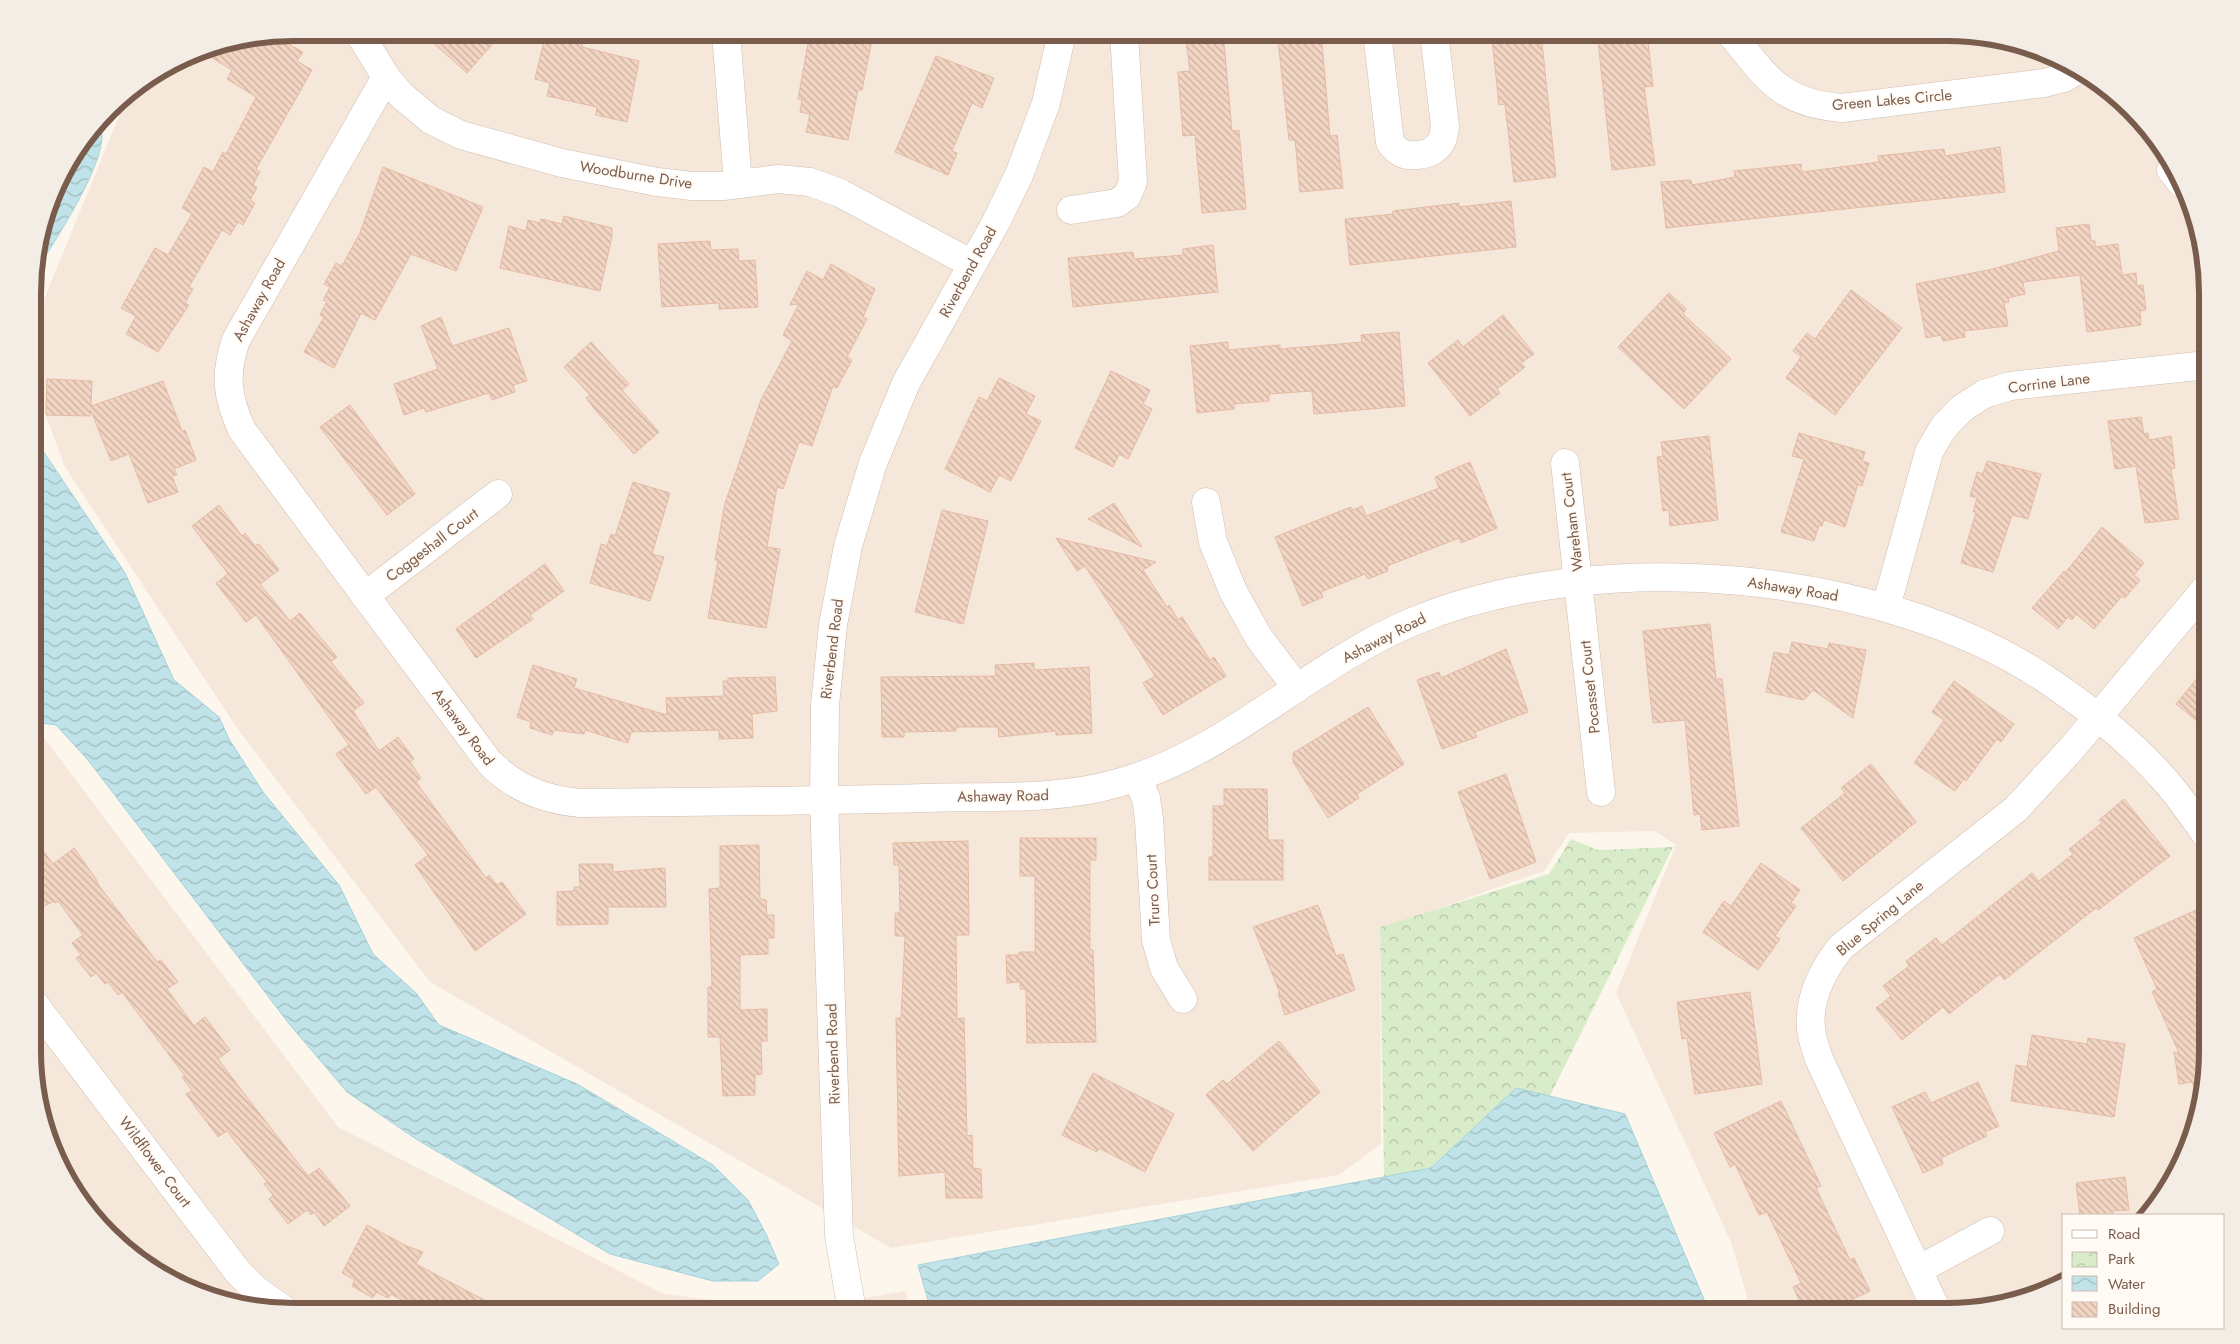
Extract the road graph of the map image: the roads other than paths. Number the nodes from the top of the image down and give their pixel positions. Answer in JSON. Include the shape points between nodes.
{"nodes":[{"id":1,"x":364,"y":41,"type":"edge"},
{"id":2,"x":727,"y":41,"type":"edge"},
{"id":3,"x":1060,"y":41,"type":"edge"},
{"id":4,"x":1125,"y":41,"type":"edge"},
{"id":5,"x":1378,"y":41,"type":"edge"},
{"id":6,"x":1435,"y":41,"type":"edge"},
{"id":7,"x":1738,"y":41,"type":"edge"},
{"id":8,"x":2071,"y":74,"type":"edge"},
{"id":9,"x":386,"y":77,"type":"junction"},
{"id":10,"x":738,"y":184,"type":"junction"},
{"id":11,"x":1071,"y":210,"type":"dead end"},
{"id":12,"x":972,"y":264,"type":"junction"},
{"id":13,"x":2199,"y":366,"type":"edge"},
{"id":14,"x":1565,"y":463,"type":"dead end"},
{"id":15,"x":498,"y":494,"type":"dead end"},
{"id":16,"x":1206,"y":502,"type":"dead end"},
{"id":17,"x":1579,"y":581,"type":"junction"},
{"id":18,"x":365,"y":596,"type":"junction"},
{"id":19,"x":2199,"y":597,"type":"edge"},
{"id":20,"x":1886,"y":607,"type":"junction"},
{"id":21,"x":1297,"y":688,"type":"junction"},
{"id":22,"x":2098,"y":717,"type":"junction"},
{"id":23,"x":1137,"y":778,"type":"junction"},
{"id":24,"x":1601,"y":792,"type":"dead end"},
{"id":25,"x":824,"y":800,"type":"junction"},
{"id":26,"x":2199,"y":825,"type":"edge"},
{"id":27,"x":1183,"y":999,"type":"dead end"},
{"id":28,"x":41,"y":1013,"type":"edge"},
{"id":29,"x":1990,"y":1231,"type":"dead end"},
{"id":30,"x":1918,"y":1270,"type":"junction"},
{"id":31,"x":272,"y":1302,"type":"edge"},
{"id":32,"x":851,"y":1303,"type":"edge"},
{"id":33,"x":1933,"y":1303,"type":"edge"}],
"edges":[{"from":1,"to":9,"type":"street","name":"Woodburne Drive"},
{"from":2,"to":10,"type":"street"},
{"from":3,"to":12,"type":"street","name":"Riverbend Road","via":[[1046,103],[1019,175]]},
{"from":4,"to":11,"type":"street","via":[[1133,182],[1127,196],[1117,203]]},
{"from":5,"to":6,"type":"street","via":[[1390,142],[1398,151],[1409,155],[1425,154],[1437,148],[1444,137]]},
{"from":7,"to":8,"type":"street","name":"Green Lakes Circle","via":[[1777,87],[1798,100],[1817,106],[1842,108],[2044,83]]},
{"from":9,"to":10,"type":"street","name":"Woodburne Drive","via":[[401,95],[431,120],[461,135],[562,163],[658,182],[692,186]]},
{"from":9,"to":18,"type":"street","name":"Ashaway Road","via":[[236,340],[230,358],[228,383],[232,408],[242,430]]},
{"from":10,"to":12,"type":"street","name":"Woodburne Drive","via":[[778,179],[810,182],[840,193]]},
{"from":12,"to":25,"type":"street","name":"Riverbend Road","via":[[906,383],[873,463],[848,546],[833,625],[825,706]]},
{"from":13,"to":20,"type":"street","name":"Corrine Lane","via":[[2010,386],[1984,394],[1961,409],[1942,428],[1929,452]]},
{"from":14,"to":17,"type":"street","name":"Wareham Court"},
{"from":15,"to":18,"type":"street","name":"Coggeshall Court"},
{"from":16,"to":21,"type":"street","via":[[1214,542],[1233,591],[1259,638]]},
{"from":17,"to":20,"type":"street","name":"Ashaway Road","via":[[1644,577],[1741,581],[1806,588]]},
{"from":17,"to":21,"type":"street","name":"Ashaway Road","via":[[1512,591],[1454,606],[1356,649]]},
{"from":17,"to":24,"type":"street","name":"Pocasset Court"},
{"from":18,"to":25,"type":"street","name":"Ashaway Road","via":[[489,762],[525,790],[557,801],[580,803]]},
{"from":19,"to":22,"type":"street","name":"Blue Spring Lane"},
{"from":20,"to":22,"type":"street","name":"Ashaway Road","via":[[1944,627],[1993,649],[2046,679]]},
{"from":21,"to":23,"type":"street","name":"Ashaway Road","via":[[1188,756]]},
{"from":22,"to":26,"type":"street","name":"Ashaway Road","via":[[2144,758]]},
{"from":22,"to":30,"type":"street","name":"Blue Spring Lane","via":[[2016,809],[1841,947],[1825,968],[1813,997],[1811,1029],[1819,1060]]},
{"from":23,"to":25,"type":"street","name":"Ashaway Road","via":[[1065,794]]},
{"from":23,"to":27,"type":"street","name":"Truro Court","via":[[1146,798],[1149,819],[1156,940],[1164,968]]},
{"from":25,"to":32,"type":"street","name":"Riverbend Road","via":[[839,1236]]},
{"from":28,"to":31,"type":"street","name":"Wildflower Court","via":[[238,1272]]},
{"from":29,"to":30,"type":"street"},
{"from":30,"to":33,"type":"street","name":"Blue Spring Lane"}]}
